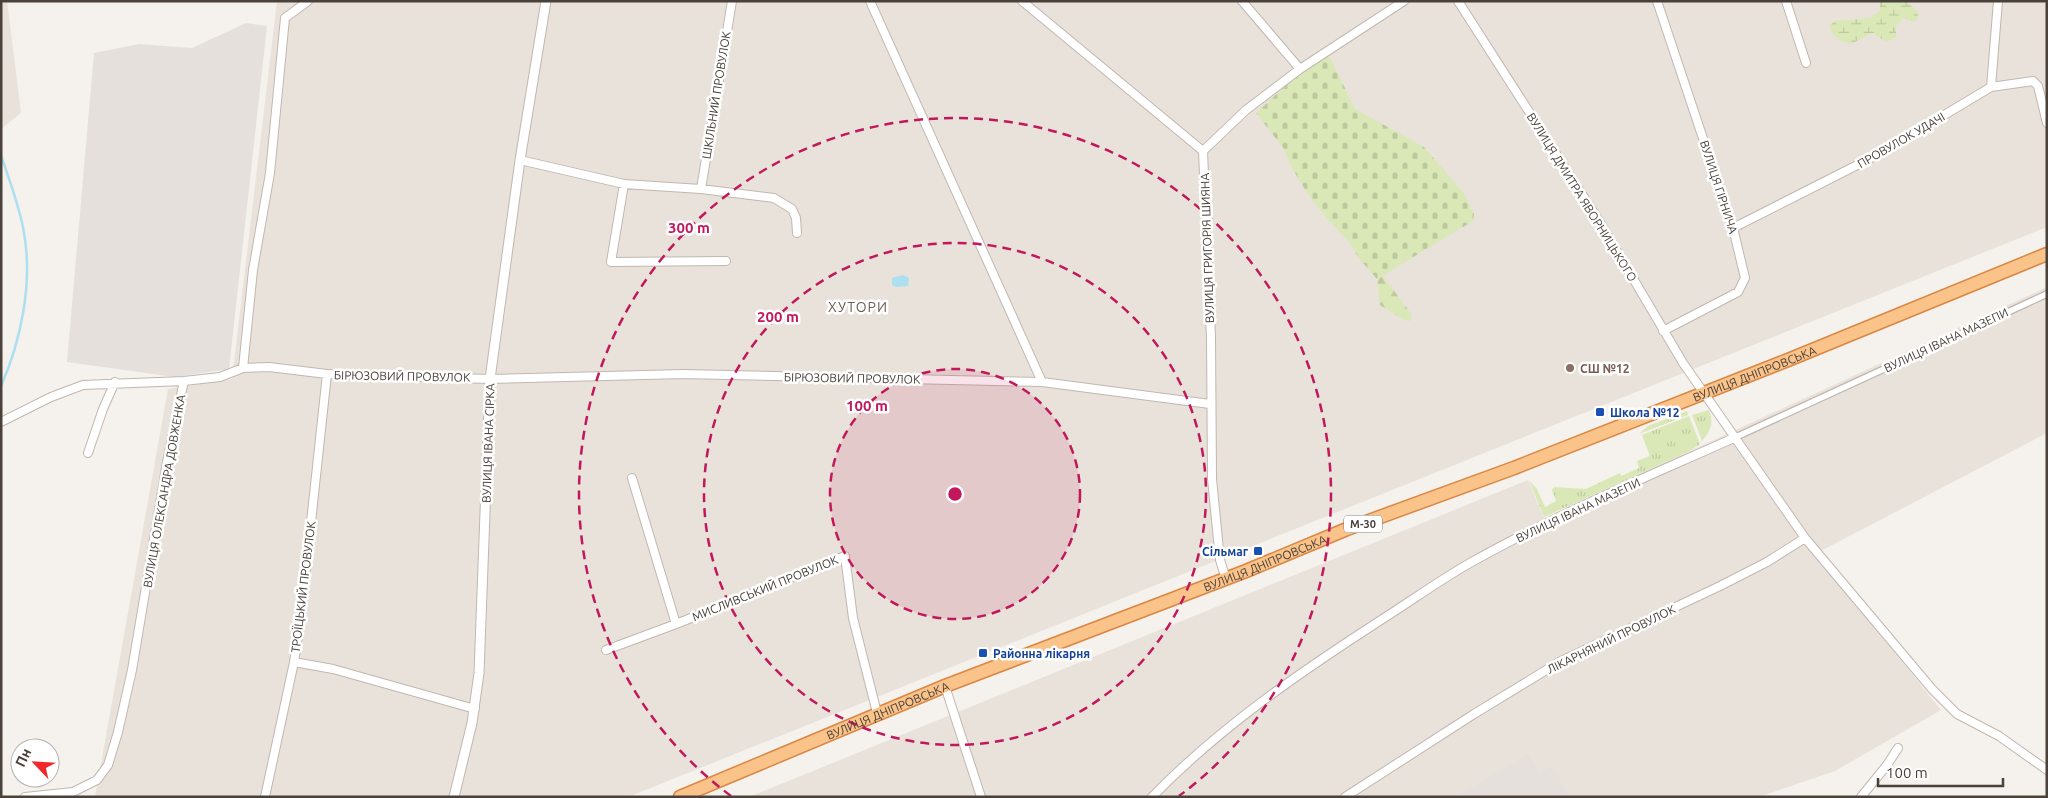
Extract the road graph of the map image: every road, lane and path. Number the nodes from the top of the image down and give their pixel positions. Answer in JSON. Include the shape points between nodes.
{"nodes":[{"id":1,"x":308,"y":1,"type":"edge"},
{"id":2,"x":546,"y":1,"type":"edge"},
{"id":3,"x":732,"y":1,"type":"edge"},
{"id":4,"x":870,"y":1,"type":"edge"},
{"id":5,"x":1022,"y":1,"type":"edge"},
{"id":6,"x":1242,"y":1,"type":"edge"},
{"id":7,"x":1404,"y":1,"type":"edge"},
{"id":8,"x":1458,"y":1,"type":"edge"},
{"id":9,"x":1657,"y":1,"type":"edge"},
{"id":10,"x":1786,"y":1,"type":"edge"},
{"id":11,"x":1998,"y":1,"type":"edge"},
{"id":12,"x":1806,"y":63,"type":"dead end"},
{"id":13,"x":1300,"y":69,"type":"junction"},
{"id":14,"x":1991,"y":87,"type":"junction"},
{"id":15,"x":2047,"y":124,"type":"edge"},
{"id":16,"x":1203,"y":151,"type":"junction"},
{"id":17,"x":520,"y":160,"type":"junction"},
{"id":18,"x":624,"y":184,"type":"junction"},
{"id":19,"x":701,"y":189,"type":"junction"},
{"id":20,"x":1733,"y":228,"type":"junction"},
{"id":21,"x":797,"y":233,"type":"dead end"},
{"id":22,"x":2047,"y":254,"type":"edge"},
{"id":23,"x":726,"y":261,"type":"dead end"},
{"id":24,"x":2047,"y":294,"type":"edge"},
{"id":25,"x":1663,"y":331,"type":"junction"},
{"id":26,"x":243,"y":368,"type":"junction"},
{"id":27,"x":327,"y":374,"type":"junction"},
{"id":28,"x":490,"y":378,"type":"junction"},
{"id":29,"x":115,"y":382,"type":"junction"},
{"id":30,"x":184,"y":382,"type":"junction"},
{"id":31,"x":1042,"y":382,"type":"junction"},
{"id":32,"x":1705,"y":392,"type":"junction"},
{"id":33,"x":1210,"y":404,"type":"junction"},
{"id":34,"x":1,"y":422,"type":"edge"},
{"id":35,"x":1736,"y":436,"type":"junction"},
{"id":36,"x":88,"y":453,"type":"dead end"},
{"id":37,"x":632,"y":478,"type":"dead end"},
{"id":38,"x":1805,"y":538,"type":"junction"},
{"id":39,"x":1226,"y":579,"type":"junction"},
{"id":40,"x":676,"y":624,"type":"junction"},
{"id":41,"x":606,"y":650,"type":"dead end"},
{"id":42,"x":294,"y":662,"type":"junction"},
{"id":43,"x":944,"y":686,"type":"junction"},
{"id":44,"x":475,"y":708,"type":"junction"},
{"id":45,"x":877,"y":713,"type":"junction"},
{"id":46,"x":1898,"y":748,"type":"dead end"},
{"id":47,"x":2047,"y":770,"type":"edge"},
{"id":48,"x":25,"y":797,"type":"edge"},
{"id":49,"x":265,"y":797,"type":"edge"},
{"id":50,"x":454,"y":797,"type":"edge"},
{"id":51,"x":680,"y":797,"type":"edge"},
{"id":52,"x":981,"y":797,"type":"edge"},
{"id":53,"x":1152,"y":797,"type":"edge"},
{"id":54,"x":1345,"y":797,"type":"edge"},
{"id":55,"x":1861,"y":797,"type":"edge"}],
"edges":[{"from":1,"to":26,"type":"street","via":[[285,18],[270,173],[253,270]]},
{"from":2,"to":17,"type":"street","name":"ВУЛИЦЯ ІВАНА СІРКА"},
{"from":3,"to":19,"type":"street","name":"ШКІЛЬНИЙ ПРОВУЛОК"},
{"from":4,"to":31,"type":"street"},
{"from":5,"to":16,"type":"street"},
{"from":6,"to":13,"type":"street"},
{"from":7,"to":13,"type":"street"},
{"from":8,"to":25,"type":"street","name":"ВУЛИЦЯ ДМИТРА ЯВОРНИЦЬКОГО","via":[[1596,216]]},
{"from":9,"to":20,"type":"street","name":"ВУЛИЦЯ ГІРНИЧА"},
{"from":10,"to":12,"type":"street"},
{"from":11,"to":14,"type":"street"},
{"from":13,"to":16,"type":"street","via":[[1246,110]]},
{"from":14,"to":15,"type":"street","via":[[2032,81],[2038,86]]},
{"from":14,"to":20,"type":"street","name":"ПРОВУЛОК УДАЧІ","via":[[1879,154]]},
{"from":16,"to":33,"type":"street","name":"ВУЛИЦЯ ГРИГОРІЯ ШИЯНА","via":[[1211,337]]},
{"from":17,"to":18,"type":"street"},
{"from":17,"to":28,"type":"street","name":"ВУЛИЦЯ ІВАНА СІРКА"},
{"from":18,"to":19,"type":"street"},
{"from":18,"to":23,"type":"street","via":[[611,262]]},
{"from":19,"to":21,"type":"street","via":[[770,197],[784,202],[792,208]]},
{"from":20,"to":25,"type":"street","name":"ВУЛИЦЯ ГІРНИЧА","via":[[1745,278],[1738,292]]},
{"from":22,"to":32,"type":"highway","name":"ВУЛИЦЯ ДНІПРОВСЬКА","number":"М-30"},
{"from":24,"to":35,"type":"street","name":"ВУЛИЦЯ ІВАНА МАЗЕПИ"},
{"from":25,"to":32,"type":"street","name":"ВУЛИЦЯ ДМИТРА ЯВОРНИЦЬКОГО"},
{"from":26,"to":27,"type":"street","name":"БІРЮЗОВИЙ ПРОВУЛОК","via":[[268,367]]},
{"from":26,"to":30,"type":"street","name":"ВУЛИЦЯ ОЛЕКСАНДРА ДОВЖЕНКА","via":[[220,377]]},
{"from":27,"to":28,"type":"street","name":"БІРЮЗОВИЙ ПРОВУЛОК"},
{"from":27,"to":42,"type":"street","name":"ТРОЇЦЬКИЙ ПРОВУЛОК"},
{"from":28,"to":31,"type":"street","name":"БІРЮЗОВИЙ ПРОВУЛОК","via":[[683,374]]},
{"from":28,"to":44,"type":"street","name":"ВУЛИЦЯ ІВАНА СІРКА","via":[[482,630]]},
{"from":29,"to":30,"type":"street"},
{"from":29,"to":34,"type":"street","via":[[64,391]]},
{"from":29,"to":36,"type":"street"},
{"from":30,"to":48,"type":"street","name":"ВУЛИЦЯ ОЛЕКСАНДРА ДОВЖЕНКА","via":[[167,462],[132,670],[108,765],[97,780],[79,790]]},
{"from":31,"to":33,"type":"street","name":"БІРЮЗОВИЙ ПРОВУЛОК"},
{"from":32,"to":35,"type":"street","name":"ВУЛИЦЯ ДМИТРА ЯВОРНИЦЬКОГО"},
{"from":32,"to":39,"type":"highway","name":"ВУЛИЦЯ ДНІПРОВСЬКА","number":"М-30","via":[[1507,471],[1347,529]]},
{"from":33,"to":39,"type":"street","name":"ВУЛИЦЯ ГРИГОРІЯ ШИЯНА","via":[[1212,479],[1220,560]]},
{"from":35,"to":38,"type":"street","name":"ВУЛИЦЯ ДМИТРА ЯВОРНИЦЬКОГО"},
{"from":35,"to":53,"type":"street","name":"ВУЛИЦЯ ІВАНА МАЗЕПИ","via":[[1556,518],[1470,563],[1250,710],[1179,769]]},
{"from":37,"to":40,"type":"street","name":"МИСЛИВСЬКИЙ ПРОВУЛОК"},
{"from":38,"to":47,"type":"street","name":"ВУЛИЦЯ ДМИТРА ЯВОРНИЦЬКОГО","via":[[1932,689],[1957,714],[1999,736]]},
{"from":38,"to":54,"type":"street","name":"ЛІКАРНЯНИЙ ПРОВУЛОК","via":[[1728,582],[1561,661]]},
{"from":39,"to":43,"type":"highway","name":"ВУЛИЦЯ ДНІПРОВСЬКА","number":"М-30"},
{"from":40,"to":41,"type":"street","name":"МИСЛИВСЬКИЙ ПРОВУЛОК"},
{"from":40,"to":45,"type":"street","name":"МИСЛИВСЬКИЙ ПРОВУЛОК","via":[[845,556],[853,618]]},
{"from":42,"to":44,"type":"street","via":[[333,669]]},
{"from":42,"to":49,"type":"street","name":"ТРОЇЦЬКИЙ ПРОВУЛОК"},
{"from":43,"to":45,"type":"highway","name":"ВУЛИЦЯ ДНІПРОВСЬКА","number":"М-30"},
{"from":43,"to":52,"type":"street"},
{"from":44,"to":50,"type":"street","name":"ВУЛИЦЯ ІВАНА СІРКА"},
{"from":45,"to":51,"type":"highway","name":"ВУЛИЦЯ ДНІПРОВСЬКА","number":"М-30"},
{"from":46,"to":55,"type":"street"}]}
